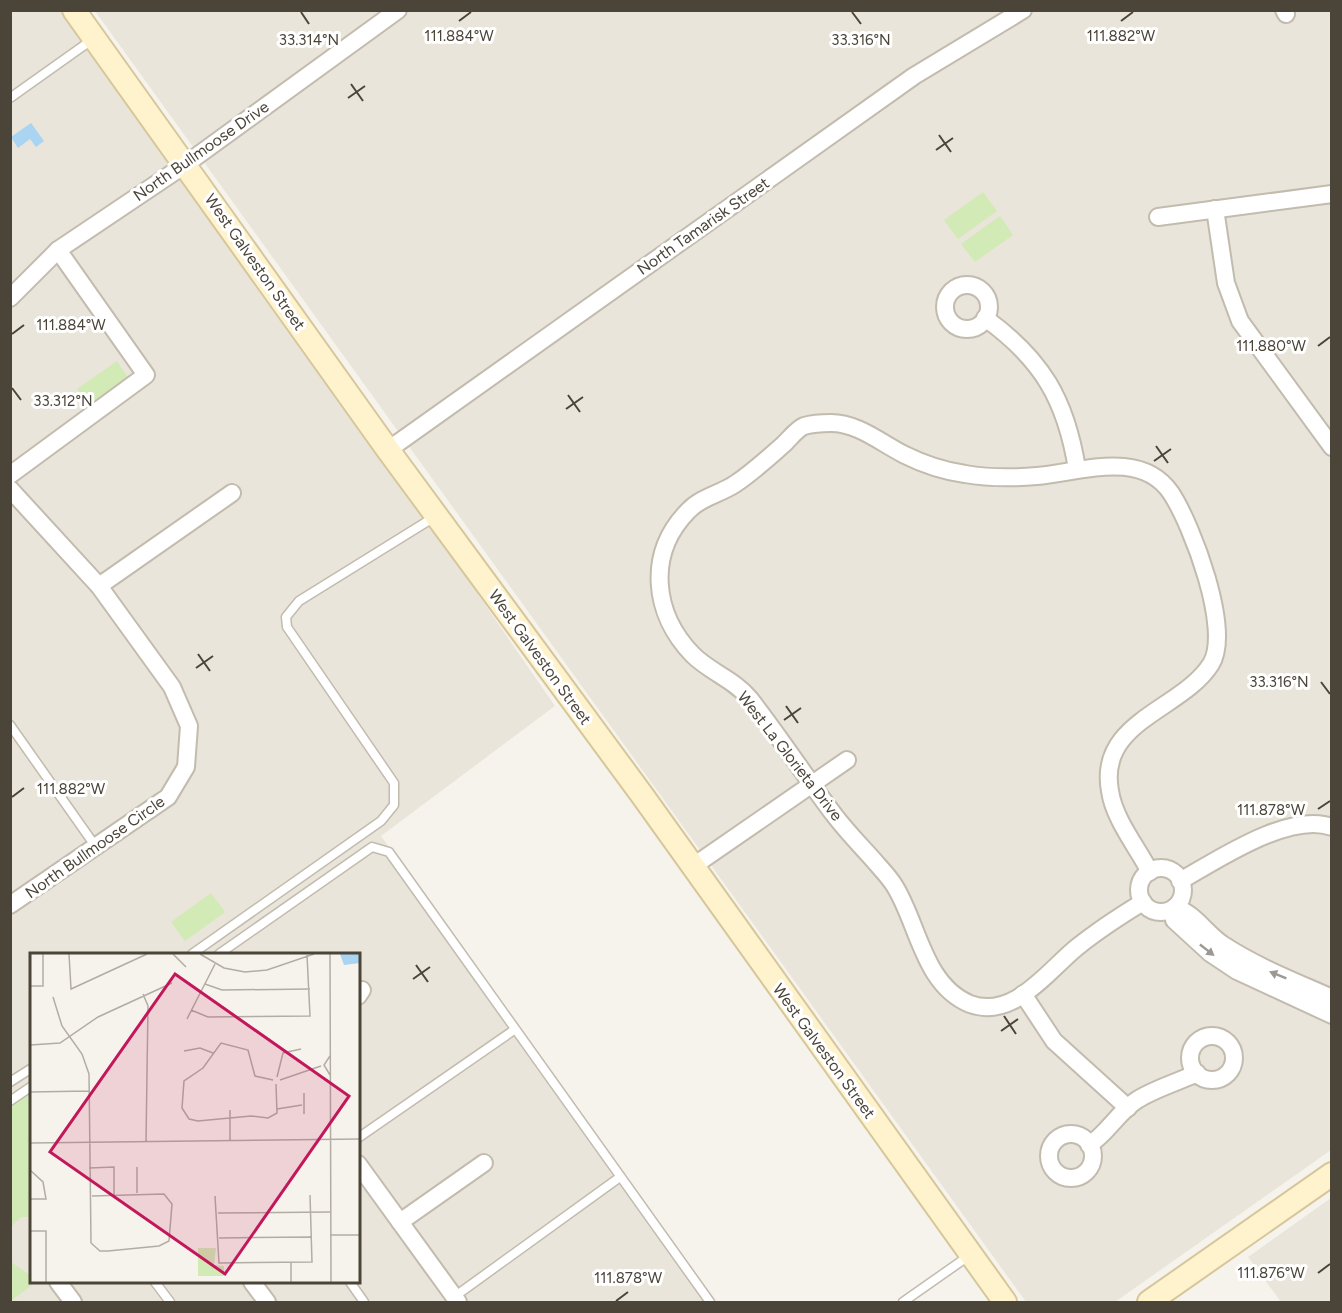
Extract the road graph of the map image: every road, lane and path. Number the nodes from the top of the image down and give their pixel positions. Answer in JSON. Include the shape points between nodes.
{"nodes":[{"id":1,"x":74,"y":10,"type":"edge"},
{"id":2,"x":398,"y":10,"type":"edge"},
{"id":3,"x":1023,"y":10,"type":"edge"},
{"id":4,"x":94,"y":38,"type":"junction"},
{"id":5,"x":10,"y":98,"type":"edge"},
{"id":6,"x":186,"y":164,"type":"junction"},
{"id":7,"x":1332,"y":194,"type":"edge"},
{"id":8,"x":1215,"y":209,"type":"junction"},
{"id":9,"x":1158,"y":217,"type":"dead end"},
{"id":10,"x":58,"y":250,"type":"junction"},
{"id":11,"x":10,"y":298,"type":"edge"},
{"id":12,"x":985,"y":318,"type":"dead end"},
{"id":13,"x":1332,"y":447,"type":"edge"},
{"id":14,"x":388,"y":450,"type":"junction"},
{"id":15,"x":1077,"y":469,"type":"junction"},
{"id":16,"x":10,"y":475,"type":"edge"},
{"id":17,"x":10,"y":489,"type":"edge"},
{"id":18,"x":232,"y":493,"type":"dead end"},
{"id":19,"x":436,"y":516,"type":"junction"},
{"id":20,"x":99,"y":586,"type":"junction"},
{"id":21,"x":10,"y":725,"type":"edge"},
{"id":22,"x":847,"y":760,"type":"dead end"},
{"id":23,"x":813,"y":783,"type":"junction"},
{"id":24,"x":1332,"y":827,"type":"edge"},
{"id":25,"x":96,"y":848,"type":"junction"},
{"id":26,"x":692,"y":867,"type":"junction"},
{"id":27,"x":1150,"y":872,"type":"junction"},
{"id":28,"x":1180,"y":881,"type":"junction"},
{"id":29,"x":1143,"y":902,"type":"junction"},
{"id":30,"x":10,"y":905,"type":"edge"},
{"id":31,"x":1175,"y":907,"type":"junction"},
{"id":32,"x":193,"y":953,"type":"edge"},
{"id":33,"x":220,"y":953,"type":"edge"},
{"id":34,"x":1023,"y":994,"type":"junction"},
{"id":35,"x":1332,"y":998,"type":"edge"},
{"id":36,"x":1332,"y":1015,"type":"edge"},
{"id":37,"x":514,"y":1030,"type":"junction"},
{"id":38,"x":30,"y":1069,"type":"edge"},
{"id":39,"x":1197,"y":1073,"type":"dead end"},
{"id":40,"x":10,"y":1082,"type":"edge"},
{"id":41,"x":30,"y":1087,"type":"edge"},
{"id":42,"x":10,"y":1101,"type":"edge"},
{"id":43,"x":1128,"y":1108,"type":"junction"},
{"id":44,"x":360,"y":1137,"type":"edge"},
{"id":45,"x":1089,"y":1145,"type":"dead end"},
{"id":46,"x":484,"y":1163,"type":"dead end"},
{"id":47,"x":360,"y":1167,"type":"edge"},
{"id":48,"x":1332,"y":1174,"type":"edge"},
{"id":49,"x":620,"y":1177,"type":"junction"},
{"id":50,"x":400,"y":1222,"type":"junction"},
{"id":51,"x":971,"y":1254,"type":"junction"},
{"id":52,"x":60,"y":1283,"type":"edge"},
{"id":53,"x":156,"y":1283,"type":"edge"},
{"id":54,"x":253,"y":1283,"type":"edge"},
{"id":55,"x":351,"y":1283,"type":"edge"},
{"id":56,"x":456,"y":1300,"type":"edge"},
{"id":57,"x":74,"y":1302,"type":"edge"},
{"id":58,"x":170,"y":1302,"type":"edge"},
{"id":59,"x":267,"y":1302,"type":"edge"},
{"id":60,"x":364,"y":1302,"type":"edge"},
{"id":61,"x":710,"y":1302,"type":"edge"},
{"id":62,"x":903,"y":1302,"type":"edge"},
{"id":63,"x":1005,"y":1302,"type":"edge"},
{"id":64,"x":1149,"y":1302,"type":"edge"}],
"edges":[{"from":1,"to":4,"type":"street","name":"West Galveston Street"},
{"from":2,"to":6,"type":"street","name":"North Bullmoose Drive"},
{"from":3,"to":14,"type":"street","name":"North Tamarisk Street","via":[[914,76]]},
{"from":4,"to":5,"type":"lane"},
{"from":4,"to":6,"type":"street","name":"West Galveston Street"},
{"from":6,"to":10,"type":"street","name":"North Bullmoose Drive"},
{"from":6,"to":14,"type":"street","name":"West Galveston Street"},
{"from":7,"to":8,"type":"street"},
{"from":8,"to":9,"type":"street"},
{"from":8,"to":13,"type":"street","via":[[1226,283],[1240,321]]},
{"from":10,"to":11,"type":"street","name":"North Bullmoose Drive"},
{"from":10,"to":16,"type":"street","via":[[146,375]]},
{"from":12,"to":15,"type":"street","via":[[1034,360],[1052,388],[1071,431]]},
{"from":14,"to":19,"type":"street","name":"West Galveston Street"},
{"from":15,"to":23,"type":"street","name":"West La Glorieta Drive","via":[[1037,476],[965,474],[907,456],[848,425],[830,423],[802,427],[738,482],[688,511],[661,554],[658,587],[662,607],[676,636],[697,660],[746,694]]},
{"from":15,"to":27,"type":"street","name":"West La Glorieta Drive","via":[[1126,467],[1155,474],[1181,508],[1207,577],[1214,611],[1215,658],[1204,674],[1133,727],[1119,743],[1110,766],[1109,791]]},
{"from":17,"to":20,"type":"street","name":"North Bullmoose Circle"},
{"from":18,"to":20,"type":"street"},
{"from":19,"to":26,"type":"street","name":"West Galveston Street"},
{"from":19,"to":32,"type":"lane","via":[[299,601],[286,617],[287,627],[394,783],[394,805],[381,821]]},
{"from":20,"to":25,"type":"street","name":"North Bullmoose Circle","via":[[172,687],[189,726],[186,766],[168,797]]},
{"from":21,"to":25,"type":"lane"},
{"from":22,"to":23,"type":"street"},
{"from":23,"to":26,"type":"street"},
{"from":23,"to":34,"type":"street","name":"West La Glorieta Drive","via":[[835,816],[894,884],[931,967],[942,982],[970,1004],[999,1007]]},
{"from":24,"to":28,"type":"street","via":[[1324,824],[1284,828]]},
{"from":25,"to":30,"type":"street","name":"North Bullmoose Circle"},
{"from":26,"to":51,"type":"street","name":"West Galveston Street"},
{"from":27,"to":28,"type":"street","via":[[1166,869]]},
{"from":27,"to":29,"type":"street","via":[[1139,886]]},
{"from":28,"to":31,"type":"street","via":[[1181,897]]},
{"from":29,"to":31,"type":"street","via":[[1158,912]]},
{"from":29,"to":34,"type":"street","name":"West La Glorieta Drive","via":[[1076,948]]},
{"from":35,"to":31,"type":"street","one_way":true,"via":[[1266,971],[1220,942],[1187,911]]},
{"from":31,"to":36,"type":"street","one_way":true,"via":[[1174,920],[1210,953],[1270,988]]},
{"from":33,"to":37,"type":"lane","via":[[372,847],[389,852]]},
{"from":34,"to":43,"type":"street","via":[[1054,1041]]},
{"from":37,"to":44,"type":"lane"},
{"from":37,"to":49,"type":"lane"},
{"from":38,"to":40,"type":"lane"},
{"from":39,"to":43,"type":"street","via":[[1137,1099]]},
{"from":41,"to":42,"type":"lane"},
{"from":43,"to":45,"type":"street","via":[[1103,1136]]},
{"from":46,"to":50,"type":"street"},
{"from":47,"to":50,"type":"street"},
{"from":48,"to":64,"type":"street"},
{"from":49,"to":56,"type":"lane"},
{"from":49,"to":61,"type":"lane"},
{"from":50,"to":56,"type":"street"},
{"from":51,"to":62,"type":"lane"},
{"from":51,"to":63,"type":"street","name":"West Galveston Street"},
{"from":52,"to":57,"type":"street"},
{"from":53,"to":58,"type":"lane"},
{"from":54,"to":59,"type":"street"},
{"from":55,"to":60,"type":"lane"}]}
